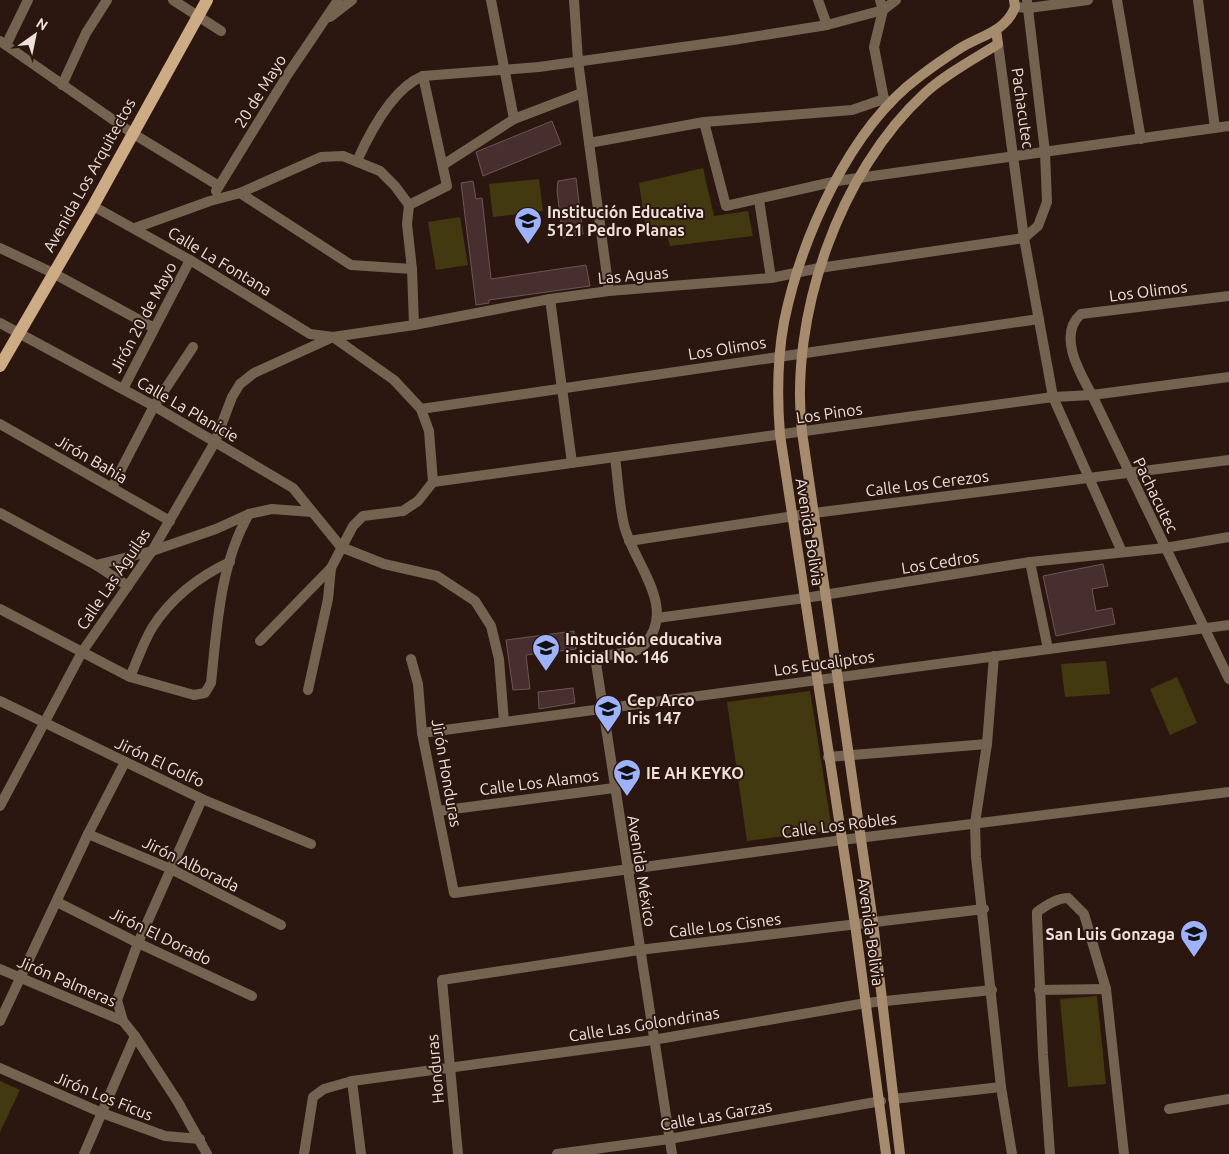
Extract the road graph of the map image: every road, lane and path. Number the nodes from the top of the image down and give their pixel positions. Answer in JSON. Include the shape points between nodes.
{"nodes":[{"id":1,"x":28,"y":0,"type":"edge"},
{"id":2,"x":107,"y":0,"type":"edge"},
{"id":3,"x":173,"y":0,"type":"edge"},
{"id":4,"x":207,"y":0,"type":"edge"},
{"id":5,"x":338,"y":0,"type":"edge"},
{"id":6,"x":352,"y":0,"type":"edge"},
{"id":7,"x":492,"y":0,"type":"edge"},
{"id":8,"x":574,"y":0,"type":"edge"},
{"id":9,"x":818,"y":0,"type":"edge"},
{"id":10,"x":896,"y":0,"type":"edge"},
{"id":11,"x":1088,"y":0,"type":"edge"},
{"id":12,"x":1117,"y":0,"type":"edge"},
{"id":13,"x":1198,"y":0,"type":"edge"},
{"id":14,"x":1015,"y":4,"type":"edge"},
{"id":15,"x":1028,"y":4,"type":"edge"},
{"id":16,"x":882,"y":5,"type":"edge"},
{"id":17,"x":197,"y":16,"type":"junction"},
{"id":18,"x":323,"y":22,"type":"junction"},
{"id":19,"x":827,"y":25,"type":"junction"},
{"id":20,"x":996,"y":30,"type":"junction"},
{"id":21,"x":221,"y":31,"type":"dead end"},
{"id":22,"x":3,"y":43,"type":"edge"},
{"id":23,"x":998,"y":44,"type":"junction"},
{"id":24,"x":578,"y":60,"type":"junction"},
{"id":25,"x":503,"y":69,"type":"junction"},
{"id":26,"x":424,"y":76,"type":"junction"},
{"id":27,"x":62,"y":86,"type":"junction"},
{"id":28,"x":582,"y":92,"type":"junction"},
{"id":29,"x":887,"y":101,"type":"junction"},
{"id":30,"x":514,"y":119,"type":"junction"},
{"id":31,"x":704,"y":122,"type":"junction"},
{"id":32,"x":1229,"y":126,"type":"edge"},
{"id":33,"x":1215,"y":128,"type":"junction"},
{"id":34,"x":132,"y":134,"type":"junction"},
{"id":35,"x":1141,"y":139,"type":"junction"},
{"id":36,"x":589,"y":143,"type":"junction"},
{"id":37,"x":1045,"y":152,"type":"junction"},
{"id":38,"x":1014,"y":156,"type":"junction"},
{"id":39,"x":357,"y":161,"type":"junction"},
{"id":40,"x":443,"y":164,"type":"junction"},
{"id":41,"x":860,"y":178,"type":"junction"},
{"id":42,"x":837,"y":181,"type":"junction"},
{"id":43,"x":219,"y":186,"type":"junction"},
{"id":44,"x":240,"y":193,"type":"junction"},
{"id":45,"x":210,"y":200,"type":"junction"},
{"id":46,"x":759,"y":200,"type":"junction"},
{"id":47,"x":93,"y":206,"type":"junction"},
{"id":48,"x":408,"y":206,"type":"junction"},
{"id":49,"x":135,"y":228,"type":"junction"},
{"id":50,"x":1024,"y":238,"type":"junction"},
{"id":51,"x":0,"y":248,"type":"edge"},
{"id":52,"x":190,"y":260,"type":"junction"},
{"id":53,"x":819,"y":268,"type":"junction"},
{"id":54,"x":412,"y":269,"type":"junction"},
{"id":55,"x":798,"y":271,"type":"junction"},
{"id":56,"x":53,"y":273,"type":"junction"},
{"id":57,"x":771,"y":278,"type":"junction"},
{"id":58,"x":610,"y":291,"type":"junction"},
{"id":59,"x":1229,"y":296,"type":"edge"},
{"id":60,"x":550,"y":299,"type":"junction"},
{"id":61,"x":1038,"y":319,"type":"junction"},
{"id":62,"x":1072,"y":322,"type":"joint"},
{"id":63,"x":0,"y":323,"type":"edge"},
{"id":64,"x":414,"y":325,"type":"junction"},
{"id":65,"x":154,"y":328,"type":"junction"},
{"id":66,"x":19,"y":334,"type":"junction"},
{"id":67,"x":333,"y":337,"type":"junction"},
{"id":68,"x":193,"y":347,"type":"dead end"},
{"id":69,"x":802,"y":352,"type":"junction"},
{"id":70,"x":780,"y":356,"type":"junction"},
{"id":71,"x":0,"y":366,"type":"edge"},
{"id":72,"x":254,"y":373,"type":"joint"},
{"id":73,"x":1229,"y":377,"type":"edge"},
{"id":74,"x":562,"y":388,"type":"junction"},
{"id":75,"x":122,"y":389,"type":"junction"},
{"id":76,"x":1092,"y":395,"type":"junction"},
{"id":77,"x":1052,"y":397,"type":"junction"},
{"id":78,"x":154,"y":406,"type":"junction"},
{"id":79,"x":421,"y":409,"type":"junction"},
{"id":80,"x":0,"y":424,"type":"edge"},
{"id":81,"x":802,"y":432,"type":"junction"},
{"id":82,"x":780,"y":435,"type":"junction"},
{"id":83,"x":215,"y":442,"type":"junction"},
{"id":84,"x":615,"y":457,"type":"junction"},
{"id":85,"x":1229,"y":460,"type":"edge"},
{"id":86,"x":572,"y":463,"type":"junction"},
{"id":87,"x":1128,"y":472,"type":"junction"},
{"id":88,"x":1088,"y":477,"type":"junction"},
{"id":89,"x":433,"y":482,"type":"junction"},
{"id":90,"x":112,"y":487,"type":"junction"},
{"id":91,"x":312,"y":512,"type":"junction"},
{"id":92,"x":814,"y":513,"type":"junction"},
{"id":93,"x":0,"y":514,"type":"edge"},
{"id":94,"x":249,"y":514,"type":"junction"},
{"id":95,"x":793,"y":516,"type":"junction"},
{"id":96,"x":170,"y":521,"type":"junction"},
{"id":97,"x":1229,"y":537,"type":"edge"},
{"id":98,"x":629,"y":541,"type":"junction"},
{"id":99,"x":341,"y":547,"type":"junction"},
{"id":100,"x":1165,"y":548,"type":"junction"},
{"id":101,"x":152,"y":551,"type":"junction"},
{"id":102,"x":1122,"y":552,"type":"junction"},
{"id":103,"x":230,"y":562,"type":"junction"},
{"id":104,"x":1030,"y":562,"type":"junction"},
{"id":105,"x":96,"y":565,"type":"junction"},
{"id":106,"x":331,"y":568,"type":"junction"},
{"id":107,"x":128,"y":586,"type":"junction"},
{"id":108,"x":826,"y":595,"type":"junction"},
{"id":109,"x":805,"y":598,"type":"junction"},
{"id":110,"x":0,"y":608,"type":"edge"},
{"id":111,"x":657,"y":618,"type":"junction"},
{"id":112,"x":1229,"y":625,"type":"edge"},
{"id":113,"x":1204,"y":628,"type":"junction"},
{"id":114,"x":260,"y":641,"type":"dead end"},
{"id":115,"x":1048,"y":649,"type":"junction"},
{"id":116,"x":82,"y":652,"type":"junction"},
{"id":117,"x":994,"y":656,"type":"junction"},
{"id":118,"x":411,"y":659,"type":"dead end"},
{"id":119,"x":838,"y":676,"type":"junction"},
{"id":120,"x":130,"y":677,"type":"junction"},
{"id":121,"x":817,"y":679,"type":"junction"},
{"id":122,"x":1229,"y":679,"type":"edge"},
{"id":123,"x":308,"y":690,"type":"dead end"},
{"id":124,"x":0,"y":701,"type":"edge"},
{"id":125,"x":602,"y":709,"type":"junction"},
{"id":126,"x":504,"y":722,"type":"junction"},
{"id":127,"x":42,"y":723,"type":"junction"},
{"id":128,"x":422,"y":733,"type":"junction"},
{"id":129,"x":987,"y":744,"type":"junction"},
{"id":130,"x":848,"y":755,"type":"junction"},
{"id":131,"x":828,"y":757,"type":"junction"},
{"id":132,"x":125,"y":762,"type":"junction"},
{"id":133,"x":614,"y":788,"type":"junction"},
{"id":134,"x":1229,"y":792,"type":"edge"},
{"id":135,"x":202,"y":799,"type":"junction"},
{"id":136,"x":1,"y":800,"type":"edge"},
{"id":137,"x":438,"y":811,"type":"junction"},
{"id":138,"x":975,"y":823,"type":"junction"},
{"id":139,"x":88,"y":834,"type":"junction"},
{"id":140,"x":861,"y":837,"type":"junction"},
{"id":141,"x":842,"y":840,"type":"junction"},
{"id":142,"x":311,"y":844,"type":"dead end"},
{"id":143,"x":170,"y":869,"type":"junction"},
{"id":144,"x":627,"y":869,"type":"junction"},
{"id":145,"x":454,"y":892,"type":"joint"},
{"id":146,"x":58,"y":902,"type":"junction"},
{"id":147,"x":984,"y":909,"type":"junction"},
{"id":148,"x":873,"y":922,"type":"junction"},
{"id":149,"x":855,"y":924,"type":"junction"},
{"id":150,"x":281,"y":925,"type":"dead end"},
{"id":151,"x":138,"y":943,"type":"junction"},
{"id":152,"x":639,"y":950,"type":"junction"},
{"id":153,"x":0,"y":969,"type":"edge"},
{"id":154,"x":19,"y":977,"type":"junction"},
{"id":155,"x":442,"y":980,"type":"joint"},
{"id":156,"x":1106,"y":989,"type":"junction"},
{"id":157,"x":992,"y":990,"type":"junction"},
{"id":158,"x":1039,"y":990,"type":"junction"},
{"id":159,"x":252,"y":996,"type":"dead end"},
{"id":160,"x":881,"y":1001,"type":"junction"},
{"id":161,"x":866,"y":1003,"type":"junction"},
{"id":162,"x":123,"y":1021,"type":"junction"},
{"id":163,"x":0,"y":1022,"type":"edge"},
{"id":164,"x":135,"y":1036,"type":"junction"},
{"id":165,"x":653,"y":1040,"type":"junction"},
{"id":166,"x":450,"y":1066,"type":"junction"},
{"id":167,"x":0,"y":1068,"type":"edge"},
{"id":168,"x":352,"y":1081,"type":"junction"},
{"id":169,"x":1001,"y":1087,"type":"junction"},
{"id":170,"x":893,"y":1100,"type":"junction"},
{"id":171,"x":1229,"y":1100,"type":"edge"},
{"id":172,"x":880,"y":1101,"type":"junction"},
{"id":173,"x":1169,"y":1109,"type":"dead end"},
{"id":174,"x":102,"y":1113,"type":"junction"},
{"id":175,"x":669,"y":1138,"type":"junction"},
{"id":176,"x":200,"y":1139,"type":"junction"},
{"id":177,"x":84,"y":1154,"type":"edge"},
{"id":178,"x":207,"y":1154,"type":"edge"},
{"id":179,"x":304,"y":1154,"type":"edge"},
{"id":180,"x":361,"y":1154,"type":"edge"},
{"id":181,"x":458,"y":1154,"type":"edge"},
{"id":182,"x":557,"y":1154,"type":"edge"},
{"id":183,"x":672,"y":1154,"type":"edge"},
{"id":184,"x":886,"y":1154,"type":"edge"},
{"id":185,"x":900,"y":1154,"type":"edge"},
{"id":186,"x":1012,"y":1154,"type":"edge"},
{"id":187,"x":1050,"y":1154,"type":"edge"},
{"id":188,"x":1124,"y":1154,"type":"edge"}],
"edges":[{"from":1,"to":22,"type":"street"},
{"from":2,"to":27,"type":"street","via":[[86,33]]},
{"from":3,"to":17,"type":"street"},
{"from":4,"to":17,"type":"main road","name":"Avenida Los Arquitectos"},
{"from":5,"to":18,"type":"street","name":"20 de Mayo"},
{"from":6,"to":18,"type":"street"},
{"from":7,"to":25,"type":"street"},
{"from":8,"to":24,"type":"street"},
{"from":9,"to":19,"type":"street"},
{"from":10,"to":16,"type":"street"},
{"from":11,"to":15,"type":"street"},
{"from":12,"to":35,"type":"street"},
{"from":13,"to":33,"type":"street"},
{"from":14,"to":15,"type":"street"},
{"from":14,"to":20,"type":"main road","name":"Avenida Bolivia","via":[[1005,24]]},
{"from":15,"to":37,"type":"street"},
{"from":16,"to":19,"type":"street"},
{"from":16,"to":29,"type":"street","via":[[874,47]]},
{"from":17,"to":21,"type":"street"},
{"from":17,"to":34,"type":"main road","name":"Avenida Los Arquitectos"},
{"from":18,"to":43,"type":"street","name":"20 de Mayo"},
{"from":19,"to":24,"type":"street"},
{"from":20,"to":23,"type":"main road","name":"Pachacutec"},
{"from":20,"to":29,"type":"main road","name":"Avenida Bolivia","via":[[960,48]]},
{"from":22,"to":27,"type":"street"},
{"from":23,"to":38,"type":"street","name":"Pachacutec"},
{"from":23,"to":41,"type":"main road","name":"Avenida Bolivia","via":[[926,92],[886,135]]},
{"from":24,"to":25,"type":"street"},
{"from":24,"to":28,"type":"street"},
{"from":25,"to":26,"type":"street"},
{"from":25,"to":30,"type":"street"},
{"from":26,"to":39,"type":"street","via":[[414,80],[393,101],[371,131]]},
{"from":26,"to":40,"type":"street"},
{"from":27,"to":34,"type":"street"},
{"from":28,"to":30,"type":"street"},
{"from":28,"to":36,"type":"street"},
{"from":29,"to":31,"type":"street","via":[[852,110]]},
{"from":29,"to":42,"type":"main road","name":"Avenida Bolivia"},
{"from":30,"to":40,"type":"street"},
{"from":31,"to":36,"type":"street"},
{"from":31,"to":46,"type":"street","via":[[726,206]]},
{"from":32,"to":33,"type":"street"},
{"from":33,"to":35,"type":"street"},
{"from":34,"to":43,"type":"street"},
{"from":34,"to":47,"type":"main road","name":"Avenida Los Arquitectos"},
{"from":35,"to":37,"type":"street"},
{"from":36,"to":58,"type":"street"},
{"from":37,"to":38,"type":"street"},
{"from":37,"to":50,"type":"street","via":[[1047,202],[1038,226]]},
{"from":38,"to":41,"type":"street"},
{"from":38,"to":50,"type":"street","name":"Pachacutec"},
{"from":39,"to":44,"type":"street","via":[[343,156],[321,157]]},
{"from":39,"to":48,"type":"street","via":[[380,171]]},
{"from":40,"to":48,"type":"street","via":[[447,186]]},
{"from":41,"to":42,"type":"street"},
{"from":41,"to":53,"type":"main road","name":"Avenida Bolivia"},
{"from":42,"to":46,"type":"street"},
{"from":42,"to":55,"type":"main road","name":"Avenida Bolivia"},
{"from":43,"to":45,"type":"street","name":"20 de Mayo"},
{"from":44,"to":45,"type":"street"},
{"from":44,"to":54,"type":"street","via":[[351,265]]},
{"from":45,"to":49,"type":"street"},
{"from":46,"to":57,"type":"street"},
{"from":47,"to":49,"type":"street","name":"Calle La Fontana"},
{"from":47,"to":56,"type":"main road","name":"Avenida Los Arquitectos"},
{"from":48,"to":54,"type":"street"},
{"from":49,"to":52,"type":"street","name":"Calle La Fontana"},
{"from":50,"to":53,"type":"street","name":"Las Aguas"},
{"from":50,"to":61,"type":"street","name":"Pachacutec"},
{"from":51,"to":56,"type":"street"},
{"from":52,"to":65,"type":"street","name":"Jirón 20 de Mayo"},
{"from":52,"to":67,"type":"street","name":"Calle La Fontana","via":[[310,334]]},
{"from":53,"to":55,"type":"street","name":"Las Aguas"},
{"from":53,"to":69,"type":"main road","name":"Avenida Bolivia"},
{"from":54,"to":64,"type":"street"},
{"from":55,"to":57,"type":"street","name":"Las Aguas"},
{"from":55,"to":70,"type":"main road","name":"Avenida Bolivia","via":[[784,323]]},
{"from":56,"to":65,"type":"street"},
{"from":56,"to":66,"type":"main road","name":"Avenida Los Arquitectos"},
{"from":57,"to":58,"type":"street","name":"Las Aguas"},
{"from":58,"to":60,"type":"street","name":"Las Aguas"},
{"from":59,"to":62,"type":"street","name":"Los Olimos","via":[[1081,314]]},
{"from":60,"to":64,"type":"street","name":"Las Aguas"},
{"from":60,"to":74,"type":"street"},
{"from":61,"to":69,"type":"street","name":"Los Olimos"},
{"from":61,"to":77,"type":"street","name":"Pachacutec"},
{"from":62,"to":76,"type":"street","name":"Pachacutec","via":[[1070,334],[1076,365]]},
{"from":63,"to":66,"type":"street","name":"Calle La Planicie"},
{"from":64,"to":67,"type":"street","name":"Las Aguas"},
{"from":65,"to":75,"type":"street","name":"Jirón 20 de Mayo"},
{"from":66,"to":71,"type":"main road","name":"Avenida Los Arquitectos"},
{"from":66,"to":75,"type":"street","name":"Calle La Planicie"},
{"from":67,"to":72,"type":"street","name":"Las Aguas"},
{"from":67,"to":79,"type":"street","via":[[394,380]]},
{"from":68,"to":78,"type":"street"},
{"from":69,"to":70,"type":"street","name":"Los Olimos"},
{"from":69,"to":81,"type":"main road","name":"Avenida Bolivia","via":[[798,401]]},
{"from":70,"to":74,"type":"street","name":"Los Olimos"},
{"from":70,"to":82,"type":"main road","name":"Avenida Bolivia","via":[[777,394]]},
{"from":72,"to":83,"type":"street","name":"Calle Las Águilas","via":[[240,384],[232,398]]},
{"from":73,"to":76,"type":"street","name":"Los Pinos"},
{"from":74,"to":79,"type":"street","name":"Los Olimos"},
{"from":74,"to":86,"type":"street"},
{"from":75,"to":78,"type":"street","name":"Calle La Planicie"},
{"from":76,"to":77,"type":"street","name":"Los Pinos"},
{"from":76,"to":87,"type":"street","name":"Pachacutec"},
{"from":77,"to":81,"type":"street","name":"Los Pinos"},
{"from":77,"to":88,"type":"street","name":"Pachacutec"},
{"from":78,"to":83,"type":"street","name":"Calle La Planicie"},
{"from":78,"to":90,"type":"street"},
{"from":79,"to":89,"type":"street","via":[[429,431]]},
{"from":80,"to":90,"type":"street","name":"Jirón Bahia"},
{"from":81,"to":82,"type":"street","name":"Los Pinos"},
{"from":81,"to":92,"type":"main road","name":"Avenida Bolivia"},
{"from":82,"to":84,"type":"street","name":"Los Pinos"},
{"from":82,"to":95,"type":"main road","name":"Avenida Bolivia"},
{"from":83,"to":91,"type":"street","name":"Calle La Planicie","via":[[293,488]]},
{"from":83,"to":96,"type":"street","name":"Calle Las Águilas"},
{"from":84,"to":86,"type":"street","name":"Los Pinos"},
{"from":84,"to":98,"type":"street"},
{"from":85,"to":87,"type":"street","name":"Calle Los Cerezos"},
{"from":86,"to":89,"type":"street","name":"Los Pinos"},
{"from":87,"to":88,"type":"street","name":"Calle Los Cerezos"},
{"from":87,"to":100,"type":"street","name":"Pachacutec"},
{"from":88,"to":92,"type":"street","name":"Calle Los Cerezos"},
{"from":88,"to":102,"type":"street","name":"Pachacutec"},
{"from":89,"to":99,"type":"street","via":[[418,501],[404,511],[364,516],[352,526]]},
{"from":90,"to":96,"type":"street","name":"Jirón Bahia"},
{"from":91,"to":94,"type":"street","via":[[272,509]]},
{"from":91,"to":99,"type":"street","name":"Calle La Planicie"},
{"from":92,"to":95,"type":"street","name":"Calle Los Cerezos"},
{"from":92,"to":108,"type":"main road","name":"Avenida Bolivia"},
{"from":93,"to":105,"type":"street"},
{"from":94,"to":101,"type":"street"},
{"from":94,"to":103,"type":"street","via":[[237,536]]},
{"from":95,"to":98,"type":"street","name":"Calle Los Cerezos"},
{"from":95,"to":109,"type":"main road","name":"Avenida Bolivia"},
{"from":96,"to":101,"type":"street","name":"Calle Las Águilas"},
{"from":97,"to":100,"type":"street","name":"Los Cedros"},
{"from":98,"to":111,"type":"street","via":[[656,598]]},
{"from":99,"to":106,"type":"street"},
{"from":99,"to":126,"type":"street","via":[[384,564],[437,576],[475,601],[491,626],[497,651]]},
{"from":100,"to":102,"type":"street","name":"Los Cedros"},
{"from":100,"to":113,"type":"street","name":"Pachacutec"},
{"from":101,"to":105,"type":"street"},
{"from":101,"to":107,"type":"street","name":"Calle Las Águilas"},
{"from":102,"to":104,"type":"street","name":"Los Cedros"},
{"from":103,"to":120,"type":"street","via":[[204,574],[168,606],[151,629]]},
{"from":103,"to":120,"type":"street","via":[[219,610],[210,682],[205,693],[194,695]]},
{"from":104,"to":108,"type":"street","name":"Los Cedros"},
{"from":104,"to":115,"type":"street"},
{"from":105,"to":107,"type":"street"},
{"from":106,"to":114,"type":"street"},
{"from":106,"to":123,"type":"street","via":[[327,609]]},
{"from":107,"to":116,"type":"street","name":"Calle Las Águilas"},
{"from":108,"to":109,"type":"street","name":"Los Cedros"},
{"from":108,"to":119,"type":"main road","name":"Avenida Bolivia"},
{"from":109,"to":111,"type":"street","name":"Los Cedros"},
{"from":109,"to":121,"type":"main road","name":"Avenida Bolivia"},
{"from":110,"to":116,"type":"street"},
{"from":111,"to":125,"type":"street","name":"Avenida México","via":[[655,628],[643,647],[608,654],[596,663]]},
{"from":112,"to":113,"type":"street","name":"Los Eucaliptos"},
{"from":113,"to":115,"type":"street","name":"Los Eucaliptos"},
{"from":113,"to":122,"type":"street","name":"Pachacutec"},
{"from":115,"to":117,"type":"street","name":"Los Eucaliptos"},
{"from":116,"to":120,"type":"street"},
{"from":116,"to":127,"type":"street","name":"Calle Las Águilas"},
{"from":117,"to":119,"type":"street","name":"Los Eucaliptos"},
{"from":117,"to":129,"type":"street"},
{"from":118,"to":128,"type":"street","name":"Jirón Honduras","via":[[418,684]]},
{"from":119,"to":121,"type":"street","name":"Los Eucaliptos"},
{"from":119,"to":130,"type":"main road","name":"Avenida Bolivia"},
{"from":121,"to":125,"type":"street","name":"Los Eucaliptos"},
{"from":121,"to":131,"type":"main road","name":"Avenida Bolivia"},
{"from":124,"to":127,"type":"street","name":"Jirón El Golfo"},
{"from":125,"to":126,"type":"street","name":"Los Eucaliptos"},
{"from":125,"to":133,"type":"street","name":"Avenida México"},
{"from":126,"to":128,"type":"street","name":"Los Eucaliptos"},
{"from":127,"to":132,"type":"street","name":"Jirón El Golfo"},
{"from":127,"to":136,"type":"street","name":"Calle Las Águilas"},
{"from":128,"to":137,"type":"street","name":"Jirón Honduras"},
{"from":129,"to":130,"type":"street"},
{"from":129,"to":138,"type":"street"},
{"from":130,"to":131,"type":"street"},
{"from":130,"to":140,"type":"main road","name":"Avenida Bolivia"},
{"from":131,"to":141,"type":"main road","name":"Avenida Bolivia"},
{"from":132,"to":135,"type":"street","name":"Jirón El Golfo"},
{"from":132,"to":139,"type":"street"},
{"from":133,"to":137,"type":"street","name":"Calle Los Alamos"},
{"from":133,"to":144,"type":"street","name":"Avenida México"},
{"from":134,"to":138,"type":"street","name":"Calle Los Robles"},
{"from":135,"to":142,"type":"street","name":"Jirón El Golfo"},
{"from":135,"to":143,"type":"street"},
{"from":137,"to":145,"type":"street","name":"Jirón Honduras"},
{"from":138,"to":140,"type":"street","name":"Calle Los Robles"},
{"from":138,"to":147,"type":"street","via":[[976,857]]},
{"from":139,"to":143,"type":"street","name":"Jirón Alborada"},
{"from":139,"to":146,"type":"street"},
{"from":140,"to":141,"type":"street","name":"Calle Los Robles"},
{"from":140,"to":148,"type":"main road","name":"Avenida Bolivia"},
{"from":141,"to":144,"type":"street","name":"Calle Los Robles"},
{"from":141,"to":149,"type":"main road","name":"Avenida Bolivia"},
{"from":143,"to":150,"type":"street","name":"Jirón Alborada"},
{"from":143,"to":151,"type":"street"},
{"from":144,"to":145,"type":"street","name":"Calle Los Robles"},
{"from":144,"to":152,"type":"street","name":"Avenida México"},
{"from":146,"to":151,"type":"street","name":"Jirón El Dorado"},
{"from":146,"to":154,"type":"street"},
{"from":147,"to":148,"type":"street","name":"Calle Los Cisnes"},
{"from":147,"to":157,"type":"street"},
{"from":148,"to":149,"type":"street","name":"Calle Los Cisnes"},
{"from":148,"to":160,"type":"main road","name":"Avenida Bolivia"},
{"from":149,"to":152,"type":"street","name":"Calle Los Cisnes"},
{"from":149,"to":161,"type":"main road","name":"Avenida Bolivia"},
{"from":151,"to":159,"type":"street","name":"Jirón El Dorado"},
{"from":151,"to":162,"type":"street","via":[[117,1000]]},
{"from":152,"to":155,"type":"street","name":"Calle Los Cisnes"},
{"from":152,"to":165,"type":"street","name":"Avenida México"},
{"from":153,"to":154,"type":"street","name":"Jirón Palmeras"},
{"from":154,"to":162,"type":"street","name":"Jirón Palmeras"},
{"from":154,"to":163,"type":"street"},
{"from":155,"to":166,"type":"street","name":"Honduras"},
{"from":156,"to":158,"type":"street"},
{"from":156,"to":158,"type":"street","via":[[1084,914],[1068,898],[1063,898],[1037,912]]},
{"from":156,"to":188,"type":"street"},
{"from":157,"to":160,"type":"street","name":"Calle Las Golondrinas"},
{"from":157,"to":169,"type":"street"},
{"from":158,"to":187,"type":"street"},
{"from":160,"to":161,"type":"street","name":"Calle Las Golondrinas"},
{"from":160,"to":170,"type":"main road","name":"Avenida Bolivia"},
{"from":161,"to":165,"type":"street","name":"Calle Las Golondrinas"},
{"from":161,"to":172,"type":"main road","name":"Avenida Bolivia"},
{"from":162,"to":164,"type":"street"},
{"from":164,"to":174,"type":"street"},
{"from":164,"to":176,"type":"street"},
{"from":165,"to":166,"type":"street","name":"Calle Las Golondrinas"},
{"from":165,"to":175,"type":"street","name":"Avenida México"},
{"from":166,"to":168,"type":"street","name":"Calle Las Golondrinas"},
{"from":166,"to":181,"type":"street","name":"Honduras"},
{"from":167,"to":174,"type":"street","name":"Jirón Los Ficus"},
{"from":168,"to":179,"type":"street","name":"Calle Las Golondrinas","via":[[318,1092],[313,1097]]},
{"from":168,"to":180,"type":"street"},
{"from":169,"to":170,"type":"street"},
{"from":169,"to":186,"type":"street"},
{"from":170,"to":185,"type":"main road","name":"Avenida Bolivia"},
{"from":171,"to":173,"type":"street"},
{"from":172,"to":175,"type":"street","name":"Calle Las Garzas"},
{"from":172,"to":184,"type":"main road","name":"Avenida Bolivia"},
{"from":174,"to":176,"type":"street","name":"Jirón Los Ficus","via":[[165,1136]]},
{"from":174,"to":177,"type":"street"},
{"from":175,"to":182,"type":"street","name":"Calle Las Garzas"},
{"from":175,"to":183,"type":"street","name":"Avenida México"},
{"from":176,"to":178,"type":"street"}]}
